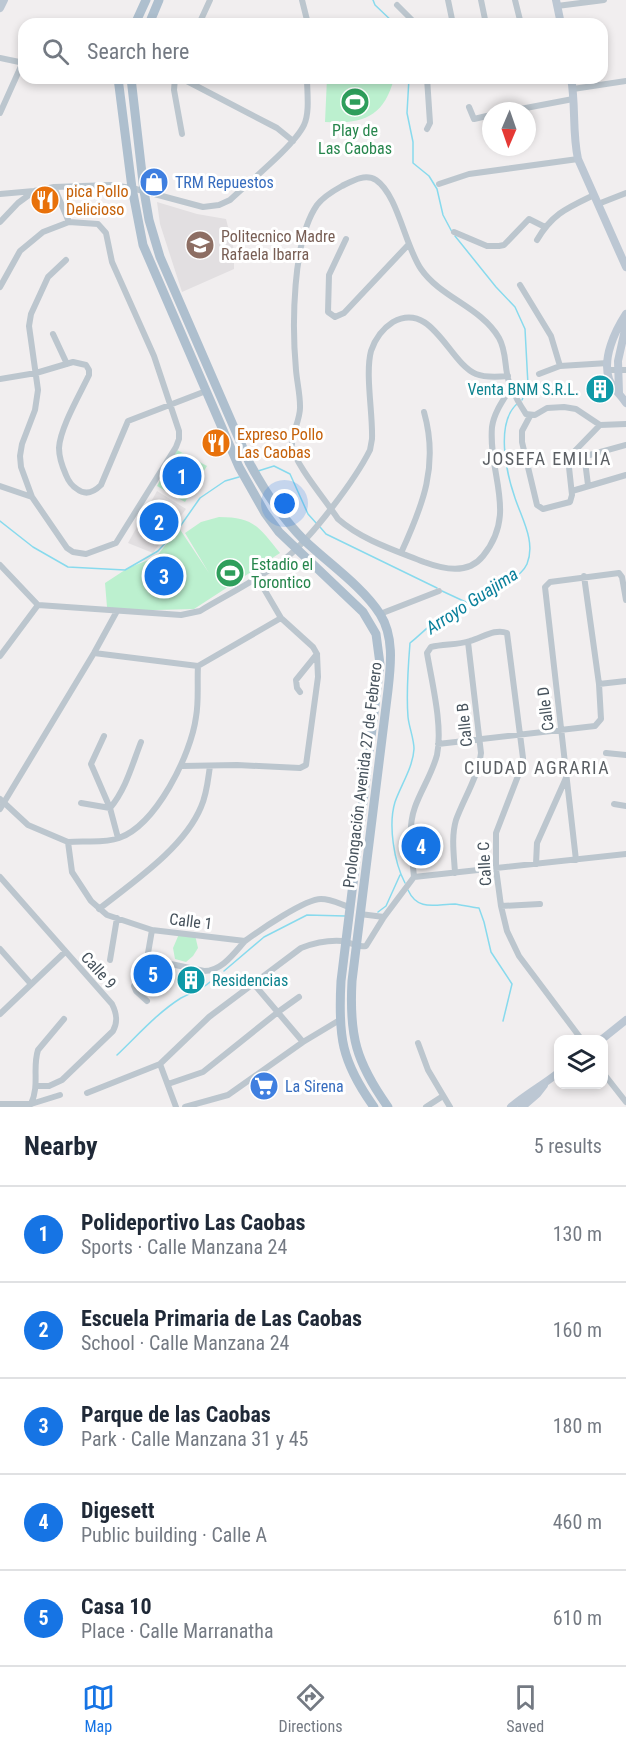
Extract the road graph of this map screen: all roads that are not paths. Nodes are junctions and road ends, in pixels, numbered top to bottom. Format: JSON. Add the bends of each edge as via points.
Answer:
{"nodes":[{"id":1,"x":4,"y":0,"type":"edge"},
{"id":2,"x":146,"y":0,"type":"edge"},
{"id":3,"x":159,"y":0,"type":"edge"},
{"id":4,"x":210,"y":0,"type":"edge"},
{"id":5,"x":302,"y":0,"type":"edge"},
{"id":6,"x":448,"y":0,"type":"edge"},
{"id":7,"x":481,"y":0,"type":"edge"},
{"id":8,"x":515,"y":0,"type":"edge"},
{"id":9,"x":604,"y":0,"type":"edge"},
{"id":10,"x":557,"y":3,"type":"edge"},
{"id":11,"x":397,"y":4,"type":"dead end"},
{"id":12,"x":0,"y":8,"type":"edge"},
{"id":13,"x":138,"y":18,"type":"edge"},
{"id":14,"x":152,"y":18,"type":"edge"},
{"id":15,"x":202,"y":18,"type":"edge"},
{"id":16,"x":306,"y":18,"type":"edge"},
{"id":17,"x":410,"y":18,"type":"edge"},
{"id":18,"x":452,"y":18,"type":"edge"},
{"id":19,"x":485,"y":18,"type":"edge"},
{"id":20,"x":520,"y":18,"type":"edge"},
{"id":21,"x":560,"y":18,"type":"edge"},
{"id":22,"x":0,"y":58,"type":"edge"},
{"id":23,"x":18,"y":63,"type":"edge"},
{"id":24,"x":18,"y":75,"type":"edge"},
{"id":25,"x":626,"y":81,"type":"edge"},
{"id":26,"x":119,"y":84,"type":"edge"},
{"id":27,"x":132,"y":84,"type":"edge"},
{"id":28,"x":174,"y":84,"type":"edge"},
{"id":29,"x":193,"y":84,"type":"edge"},
{"id":30,"x":307,"y":84,"type":"edge"},
{"id":31,"x":427,"y":84,"type":"edge"},
{"id":32,"x":572,"y":84,"type":"edge"},
{"id":33,"x":606,"y":84,"type":"edge"},
{"id":34,"x":608,"y":84,"type":"edge"},
{"id":35,"x":573,"y":89,"type":"junction"},
{"id":36,"x":573,"y":99,"type":"junction"},
{"id":37,"x":469,"y":106,"type":"dead end"},
{"id":38,"x":536,"y":106,"type":"edge"},
{"id":39,"x":0,"y":113,"type":"edge"},
{"id":40,"x":482,"y":117,"type":"edge"},
{"id":41,"x":427,"y":129,"type":"dead end"},
{"id":42,"x":182,"y":134,"type":"dead end"},
{"id":43,"x":292,"y":141,"type":"junction"},
{"id":44,"x":578,"y":159,"type":"junction"},
{"id":45,"x":439,"y":184,"type":"dead end"},
{"id":46,"x":54,"y":186,"type":"junction"},
{"id":47,"x":132,"y":188,"type":"junction"},
{"id":48,"x":34,"y":191,"type":"junction"},
{"id":49,"x":144,"y":191,"type":"junction"},
{"id":50,"x":626,"y":193,"type":"edge"},
{"id":51,"x":0,"y":194,"type":"edge"},
{"id":52,"x":596,"y":199,"type":"junction"},
{"id":53,"x":0,"y":222,"type":"edge"},
{"id":54,"x":69,"y":222,"type":"junction"},
{"id":55,"x":545,"y":227,"type":"junction"},
{"id":56,"x":454,"y":232,"type":"dead end"},
{"id":57,"x":346,"y":238,"type":"dead end"},
{"id":58,"x":537,"y":240,"type":"dead end"},
{"id":59,"x":409,"y":244,"type":"junction"},
{"id":60,"x":66,"y":260,"type":"dead end"},
{"id":61,"x":626,"y":267,"type":"edge"},
{"id":62,"x":520,"y":285,"type":"dead end"},
{"id":63,"x":0,"y":287,"type":"edge"},
{"id":64,"x":626,"y":314,"type":"edge"},
{"id":65,"x":626,"y":325,"type":"edge"},
{"id":66,"x":53,"y":334,"type":"dead end"},
{"id":67,"x":66,"y":364,"type":"junction"},
{"id":68,"x":560,"y":366,"type":"junction"},
{"id":69,"x":608,"y":367,"type":"junction"},
{"id":70,"x":623,"y":369,"type":"edge"},
{"id":71,"x":36,"y":373,"type":"junction"},
{"id":72,"x":539,"y":374,"type":"dead end"},
{"id":73,"x":508,"y":376,"type":"junction"},
{"id":74,"x":0,"y":379,"type":"edge"},
{"id":75,"x":512,"y":386,"type":"junction"},
{"id":76,"x":206,"y":391,"type":"junction"},
{"id":77,"x":620,"y":393,"type":"junction"},
{"id":78,"x":626,"y":403,"type":"edge"},
{"id":79,"x":170,"y":404,"type":"junction"},
{"id":80,"x":424,"y":412,"type":"dead end"},
{"id":81,"x":530,"y":416,"type":"junction"},
{"id":82,"x":600,"y":424,"type":"junction"},
{"id":83,"x":626,"y":424,"type":"edge"},
{"id":84,"x":626,"y":445,"type":"edge"},
{"id":85,"x":626,"y":476,"type":"edge"},
{"id":86,"x":588,"y":485,"type":"junction"},
{"id":87,"x":0,"y":486,"type":"edge"},
{"id":88,"x":572,"y":491,"type":"junction"},
{"id":89,"x":32,"y":497,"type":"junction"},
{"id":90,"x":331,"y":508,"type":"junction"},
{"id":91,"x":308,"y":536,"type":"junction"},
{"id":92,"x":296,"y":549,"type":"junction"},
{"id":93,"x":401,"y":553,"type":"junction"},
{"id":94,"x":0,"y":565,"type":"edge"},
{"id":95,"x":0,"y":576,"type":"edge"},
{"id":96,"x":12,"y":576,"type":"junction"},
{"id":97,"x":584,"y":576,"type":"junction"},
{"id":98,"x":257,"y":577,"type":"junction"},
{"id":99,"x":439,"y":591,"type":"dead end"},
{"id":100,"x":626,"y":600,"type":"edge"},
{"id":101,"x":38,"y":605,"type":"junction"},
{"id":102,"x":117,"y":611,"type":"junction"},
{"id":103,"x":380,"y":614,"type":"junction"},
{"id":104,"x":281,"y":618,"type":"junction"},
{"id":105,"x":468,"y":642,"type":"junction"},
{"id":106,"x":94,"y":653,"type":"junction"},
{"id":107,"x":317,"y":654,"type":"junction"},
{"id":108,"x":0,"y":656,"type":"edge"},
{"id":109,"x":198,"y":666,"type":"junction"},
{"id":110,"x":626,"y":681,"type":"edge"},
{"id":111,"x":599,"y":684,"type":"junction"},
{"id":112,"x":300,"y":692,"type":"dead end"},
{"id":113,"x":561,"y":730,"type":"junction"},
{"id":114,"x":521,"y":735,"type":"junction"},
{"id":115,"x":104,"y":736,"type":"dead end"},
{"id":116,"x":480,"y":738,"type":"junction"},
{"id":117,"x":141,"y":742,"type":"dead end"},
{"id":118,"x":438,"y":744,"type":"junction"},
{"id":119,"x":606,"y":753,"type":"dead end"},
{"id":120,"x":626,"y":755,"type":"edge"},
{"id":121,"x":182,"y":766,"type":"junction"},
{"id":122,"x":210,"y":766,"type":"junction"},
{"id":123,"x":567,"y":777,"type":"junction"},
{"id":124,"x":81,"y":803,"type":"dead end"},
{"id":125,"x":1,"y":804,"type":"edge"},
{"id":126,"x":615,"y":804,"type":"dead end"},
{"id":127,"x":626,"y":806,"type":"edge"},
{"id":128,"x":110,"y":808,"type":"junction"},
{"id":129,"x":118,"y":838,"type":"junction"},
{"id":130,"x":68,"y":842,"type":"junction"},
{"id":131,"x":626,"y":854,"type":"edge"},
{"id":132,"x":576,"y":860,"type":"junction"},
{"id":133,"x":536,"y":864,"type":"junction"},
{"id":134,"x":496,"y":869,"type":"junction"},
{"id":135,"x":455,"y":873,"type":"junction"},
{"id":136,"x":0,"y":877,"type":"edge"},
{"id":137,"x":413,"y":879,"type":"junction"},
{"id":138,"x":540,"y":904,"type":"dead end"},
{"id":139,"x":501,"y":906,"type":"junction"},
{"id":140,"x":349,"y":907,"type":"junction"},
{"id":141,"x":99,"y":909,"type":"junction"},
{"id":142,"x":360,"y":914,"type":"junction"},
{"id":143,"x":384,"y":917,"type":"junction"},
{"id":144,"x":117,"y":918,"type":"junction"},
{"id":145,"x":153,"y":930,"type":"junction"},
{"id":146,"x":245,"y":941,"type":"junction"},
{"id":147,"x":346,"y":942,"type":"junction"},
{"id":148,"x":356,"y":946,"type":"junction"},
{"id":149,"x":0,"y":949,"type":"edge"},
{"id":150,"x":65,"y":952,"type":"junction"},
{"id":151,"x":147,"y":959,"type":"junction"},
{"id":152,"x":110,"y":960,"type":"dead end"},
{"id":153,"x":253,"y":983,"type":"junction"},
{"id":154,"x":31,"y":984,"type":"junction"},
{"id":155,"x":299,"y":997,"type":"dead end"},
{"id":156,"x":147,"y":1001,"type":"dead end"},
{"id":157,"x":278,"y":1012,"type":"junction"},
{"id":158,"x":0,"y":1014,"type":"edge"},
{"id":159,"x":64,"y":1019,"type":"dead end"},
{"id":160,"x":626,"y":1020,"type":"edge"},
{"id":161,"x":339,"y":1021,"type":"junction"},
{"id":162,"x":578,"y":1035,"type":"edge"},
{"id":163,"x":607,"y":1035,"type":"edge"},
{"id":164,"x":303,"y":1041,"type":"junction"},
{"id":165,"x":418,"y":1043,"type":"dead end"},
{"id":166,"x":160,"y":1064,"type":"junction"},
{"id":167,"x":554,"y":1076,"type":"edge"},
{"id":168,"x":608,"y":1079,"type":"edge"},
{"id":169,"x":546,"y":1082,"type":"junction"},
{"id":170,"x":168,"y":1084,"type":"junction"},
{"id":171,"x":37,"y":1086,"type":"junction"},
{"id":172,"x":87,"y":1093,"type":"dead end"},
{"id":173,"x":60,"y":1095,"type":"dead end"},
{"id":174,"x":443,"y":1096,"type":"junction"},
{"id":175,"x":625,"y":1098,"type":"edge"},
{"id":176,"x":0,"y":1104,"type":"edge"},
{"id":177,"x":31,"y":1104,"type":"junction"},
{"id":178,"x":176,"y":1107,"type":"edge"},
{"id":179,"x":185,"y":1107,"type":"edge"},
{"id":180,"x":374,"y":1107,"type":"edge"},
{"id":181,"x":388,"y":1107,"type":"edge"},
{"id":182,"x":426,"y":1107,"type":"edge"},
{"id":183,"x":450,"y":1107,"type":"edge"},
{"id":184,"x":511,"y":1107,"type":"edge"},
{"id":185,"x":522,"y":1107,"type":"edge"}],
"edges":[{"from":1,"to":12,"type":"street"},
{"from":2,"to":13,"type":"main road"},
{"from":3,"to":14,"type":"main road"},
{"from":4,"to":15,"type":"street"},
{"from":5,"to":16,"type":"street"},
{"from":6,"to":18,"type":"street"},
{"from":7,"to":19,"type":"street"},
{"from":8,"to":20,"type":"street"},
{"from":9,"to":10,"type":"street"},
{"from":10,"to":21,"type":"street"},
{"from":11,"to":17,"type":"street"},
{"from":22,"to":23,"type":"street"},
{"from":24,"to":39,"type":"street"},
{"from":25,"to":34,"type":"street"},
{"from":26,"to":47,"type":"main road","name":"Prolongación Avenida 27 de Febrero"},
{"from":27,"to":49,"type":"main road","name":"Prolongación Avenida 27 de Febrero"},
{"from":28,"to":42,"type":"street"},
{"from":29,"to":43,"type":"street","via":[[277,128]]},
{"from":30,"to":43,"type":"street","via":[[304,125]]},
{"from":31,"to":41,"type":"street"},
{"from":32,"to":35,"type":"street"},
{"from":33,"to":35,"type":"street"},
{"from":35,"to":36,"type":"street"},
{"from":36,"to":38,"type":"street"},
{"from":36,"to":44,"type":"street"},
{"from":37,"to":40,"type":"street","via":[[474,119]]},
{"from":43,"to":49,"type":"street","via":[[230,200],[219,205],[204,207]]},
{"from":44,"to":45,"type":"street","via":[[469,174]]},
{"from":44,"to":52,"type":"street"},
{"from":46,"to":47,"type":"street"},
{"from":46,"to":48,"type":"street"},
{"from":46,"to":54,"type":"street"},
{"from":47,"to":49,"type":"street"},
{"from":47,"to":76,"type":"main road","name":"Prolongación Avenida 27 de Febrero","via":[[143,245]]},
{"from":48,"to":51,"type":"street"},
{"from":48,"to":53,"type":"street"},
{"from":49,"to":91,"type":"main road","name":"Prolongación Avenida 27 de Febrero","via":[[160,257],[249,462],[286,521]]},
{"from":50,"to":52,"type":"street"},
{"from":52,"to":55,"type":"street","via":[[566,208]]},
{"from":52,"to":61,"type":"street"},
{"from":54,"to":63,"type":"street","via":[[43,232],[20,251]]},
{"from":54,"to":79,"type":"street","via":[[98,224],[106,233],[112,262],[154,356]]},
{"from":55,"to":56,"type":"street","via":[[529,219],[504,244],[494,247]]},
{"from":55,"to":58,"type":"street"},
{"from":57,"to":59,"type":"street","via":[[329,275],[327,307],[335,317]]},
{"from":59,"to":73,"type":"street","via":[[427,277],[491,327],[503,346]]},
{"from":59,"to":90,"type":"street","via":[[386,190],[369,177],[329,193],[317,205],[305,229],[295,306],[301,409],[291,442],[297,458]]},
{"from":60,"to":71,"type":"street","via":[[48,277],[31,314],[29,326]]},
{"from":62,"to":68,"type":"street","via":[[550,336]]},
{"from":64,"to":69,"type":"street","via":[[616,333]]},
{"from":65,"to":70,"type":"street"},
{"from":66,"to":67,"type":"street"},
{"from":67,"to":71,"type":"street"},
{"from":67,"to":79,"type":"street","via":[[79,362],[89,370],[59,448],[60,463],[77,490],[95,491],[101,485],[128,421]]},
{"from":68,"to":69,"type":"street"},
{"from":68,"to":72,"type":"street"},
{"from":69,"to":70,"type":"street"},
{"from":69,"to":77,"type":"street","via":[[609,380]]},
{"from":70,"to":77,"type":"street"},
{"from":71,"to":74,"type":"street"},
{"from":71,"to":89,"type":"street","via":[[35,410],[21,456]]},
{"from":73,"to":75,"type":"street"},
{"from":73,"to":90,"type":"street","via":[[486,376],[469,370],[423,322],[410,318],[384,327],[370,358],[370,450]]},
{"from":75,"to":81,"type":"street"},
{"from":75,"to":93,"type":"street","via":[[492,425],[501,514],[492,544],[480,560],[453,569],[436,567]]},
{"from":76,"to":79,"type":"street"},
{"from":76,"to":92,"type":"main road","name":"Prolongación Avenida 27 de Febrero","via":[[250,488],[265,513]]},
{"from":77,"to":78,"type":"street"},
{"from":79,"to":89,"type":"street","via":[[179,430],[176,447],[116,543],[86,554],[73,552]]},
{"from":80,"to":93,"type":"street","via":[[430,440],[430,474]]},
{"from":81,"to":82,"type":"street","via":[[547,408],[564,407],[576,409]]},
{"from":81,"to":88,"type":"street","via":[[522,431],[522,442],[537,505],[543,509],[568,503]]},
{"from":82,"to":83,"type":"street"},
{"from":82,"to":88,"type":"street","via":[[568,458]]},
{"from":84,"to":86,"type":"street","via":[[586,456]]},
{"from":85,"to":86,"type":"street"},
{"from":86,"to":88,"type":"street"},
{"from":87,"to":89,"type":"street"},
{"from":90,"to":91,"type":"street"},
{"from":90,"to":93,"type":"street","via":[[346,526]]},
{"from":91,"to":92,"type":"street"},
{"from":91,"to":103,"type":"main road","name":"Prolongación Avenida 27 de Febrero"},
{"from":92,"to":98,"type":"street"},
{"from":92,"to":140,"type":"main road","name":"Prolongación Avenida 27 de Febrero","via":[[363,612],[376,634],[379,649]]},
{"from":94,"to":96,"type":"street"},
{"from":95,"to":96,"type":"street"},
{"from":96,"to":101,"type":"street"},
{"from":97,"to":100,"type":"street","via":[[621,574]]},
{"from":97,"to":111,"type":"street"},
{"from":97,"to":113,"type":"street","name":"Calle D","via":[[550,582],[544,591]]},
{"from":98,"to":102,"type":"street","via":[[191,614]]},
{"from":98,"to":104,"type":"street"},
{"from":99,"to":103,"type":"street"},
{"from":101,"to":102,"type":"street"},
{"from":101,"to":108,"type":"street"},
{"from":102,"to":106,"type":"street"},
{"from":103,"to":142,"type":"main road","name":"Prolongación Avenida 27 de Febrero","via":[[389,638],[391,663]]},
{"from":104,"to":107,"type":"street"},
{"from":104,"to":109,"type":"street"},
{"from":105,"to":114,"type":"street","name":"Calle C","via":[[496,631],[507,633]]},
{"from":105,"to":116,"type":"street","name":"Calle B"},
{"from":105,"to":118,"type":"street","via":[[437,645],[428,653]]},
{"from":106,"to":109,"type":"street"},
{"from":106,"to":125,"type":"street"},
{"from":107,"to":112,"type":"street","via":[[295,682]]},
{"from":107,"to":122,"type":"street","via":[[318,676],[306,765]]},
{"from":109,"to":121,"type":"street","via":[[196,718]]},
{"from":110,"to":111,"type":"street"},
{"from":111,"to":113,"type":"street","via":[[601,719],[594,726]]},
{"from":113,"to":114,"type":"street"},
{"from":113,"to":123,"type":"street","name":"Calle D"},
{"from":114,"to":116,"type":"street"},
{"from":114,"to":134,"type":"street","name":"Calle C","via":[[523,763],[496,833]]},
{"from":115,"to":128,"type":"street","via":[[92,764]]},
{"from":116,"to":118,"type":"street"},
{"from":116,"to":135,"type":"street","name":"Calle B","via":[[480,764],[455,823]]},
{"from":117,"to":128,"type":"street","via":[[124,787]]},
{"from":118,"to":137,"type":"street","via":[[412,816]]},
{"from":119,"to":120,"type":"street"},
{"from":121,"to":122,"type":"street"},
{"from":121,"to":129,"type":"street","via":[[148,818]]},
{"from":122,"to":141,"type":"street","via":[[204,801],[182,837],[134,883]]},
{"from":123,"to":132,"type":"street","name":"Calle D"},
{"from":123,"to":133,"type":"street","via":[[537,843]]},
{"from":124,"to":128,"type":"street"},
{"from":125,"to":130,"type":"street","via":[[37,830]]},
{"from":126,"to":127,"type":"street"},
{"from":128,"to":129,"type":"street"},
{"from":129,"to":130,"type":"street"},
{"from":130,"to":141,"type":"street","name":"Calle 1","via":[[72,872]]},
{"from":131,"to":132,"type":"street"},
{"from":132,"to":133,"type":"street"},
{"from":133,"to":134,"type":"street"},
{"from":134,"to":135,"type":"street"},
{"from":134,"to":139,"type":"street","name":"Calle C"},
{"from":135,"to":137,"type":"street"},
{"from":136,"to":150,"type":"street","name":"Calle 9"},
{"from":137,"to":143,"type":"street"},
{"from":138,"to":139,"type":"street"},
{"from":139,"to":162,"type":"street","name":"Calle C","via":[[519,956]]},
{"from":140,"to":146,"type":"street","via":[[327,899],[313,901]]},
{"from":140,"to":147,"type":"main road","name":"Prolongación Avenida 27 de Febrero"},
{"from":141,"to":144,"type":"street","name":"Calle 1"},
{"from":142,"to":143,"type":"street"},
{"from":142,"to":148,"type":"main road","name":"Prolongación Avenida 27 de Febrero"},
{"from":143,"to":148,"type":"street","via":[[366,946]]},
{"from":144,"to":145,"type":"street","name":"Calle 1"},
{"from":144,"to":152,"type":"street"},
{"from":145,"to":146,"type":"street","name":"Calle 1"},
{"from":145,"to":151,"type":"street"},
{"from":146,"to":151,"type":"street","via":[[211,971]]},
{"from":147,"to":148,"type":"street"},
{"from":147,"to":153,"type":"street","via":[[301,948]]},
{"from":147,"to":161,"type":"main road","name":"Prolongación Avenida 27 de Febrero"},
{"from":148,"to":181,"type":"main road","name":"Prolongación Avenida 27 de Febrero","via":[[350,1009],[356,1050],[370,1082]]},
{"from":149,"to":154,"type":"street"},
{"from":150,"to":154,"type":"street"},
{"from":150,"to":171,"type":"street","name":"Calle 9","via":[[112,1004],[116,1024],[59,1081]]},
{"from":151,"to":156,"type":"street","via":[[134,986]]},
{"from":153,"to":157,"type":"street"},
{"from":153,"to":166,"type":"street","via":[[209,1017]]},
{"from":154,"to":158,"type":"street"},
{"from":155,"to":157,"type":"street"},
{"from":157,"to":164,"type":"street"},
{"from":157,"to":170,"type":"street","via":[[203,1072]]},
{"from":159,"to":171,"type":"street","via":[[38,1050]]},
{"from":160,"to":163,"type":"street"},
{"from":161,"to":164,"type":"street"},
{"from":161,"to":180,"type":"main road","name":"Prolongación Avenida 27 de Febrero","via":[[345,1056]]},
{"from":164,"to":179,"type":"street","via":[[228,1095]]},
{"from":165,"to":174,"type":"street"},
{"from":166,"to":170,"type":"street"},
{"from":166,"to":172,"type":"street"},
{"from":167,"to":169,"type":"street"},
{"from":168,"to":175,"type":"street"},
{"from":169,"to":184,"type":"street"},
{"from":169,"to":185,"type":"street"},
{"from":170,"to":178,"type":"street"},
{"from":171,"to":177,"type":"street"},
{"from":173,"to":177,"type":"street"},
{"from":174,"to":182,"type":"street"},
{"from":174,"to":183,"type":"street"},
{"from":176,"to":177,"type":"street"}]}
